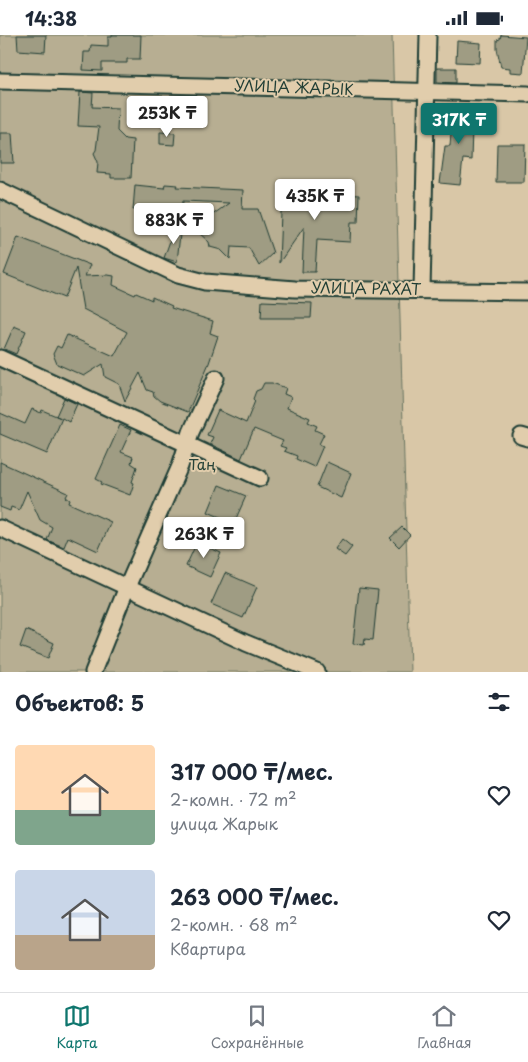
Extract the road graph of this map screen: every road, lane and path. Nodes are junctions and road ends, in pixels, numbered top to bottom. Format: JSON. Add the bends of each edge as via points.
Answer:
{"nodes":[{"id":1,"x":428,"y":35,"type":"edge"},
{"id":2,"x":0,"y":81,"type":"edge"},
{"id":3,"x":425,"y":91,"type":"junction"},
{"id":4,"x":528,"y":94,"type":"edge"},
{"id":5,"x":0,"y":190,"type":"edge"},
{"id":6,"x":422,"y":290,"type":"junction"},
{"id":7,"x":528,"y":292,"type":"edge"},
{"id":8,"x":0,"y":357,"type":"edge"},
{"id":9,"x":216,"y":378,"type":"dead end"},
{"id":10,"x":186,"y":444,"type":"junction"},
{"id":11,"x":260,"y":478,"type":"dead end"},
{"id":12,"x":0,"y":528,"type":"edge"},
{"id":13,"x":127,"y":587,"type":"junction"},
{"id":14,"x":93,"y":672,"type":"edge"},
{"id":15,"x":317,"y":672,"type":"edge"}],
"edges":[{"from":1,"to":3,"type":"street"},
{"from":2,"to":3,"type":"street","name":"УЛИЦА ЖАРЫК"},
{"from":3,"to":4,"type":"street","name":"УЛИЦА ЖАРЫК"},
{"from":3,"to":6,"type":"street"},
{"from":5,"to":6,"type":"street","name":"УЛИЦА РАХАТ","via":[[178,275],[205,282],[295,289]]},
{"from":6,"to":7,"type":"street","name":"УЛИЦА РАХАТ"},
{"from":8,"to":10,"type":"street"},
{"from":9,"to":10,"type":"street"},
{"from":10,"to":11,"type":"street"},
{"from":10,"to":13,"type":"street","via":[[180,466]]},
{"from":12,"to":13,"type":"street"},
{"from":13,"to":14,"type":"street"},
{"from":13,"to":15,"type":"street","via":[[246,643]]}]}
